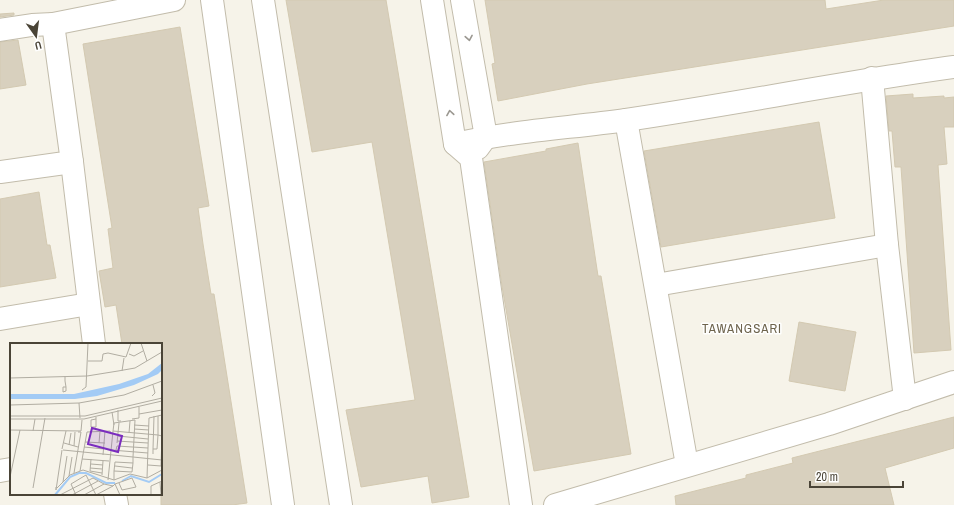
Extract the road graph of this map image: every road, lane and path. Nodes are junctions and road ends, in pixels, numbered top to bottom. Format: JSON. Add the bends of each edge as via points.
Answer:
{"nodes":[{"id":1,"x":174,"y":0,"type":"edge"},
{"id":2,"x":212,"y":0,"type":"edge"},
{"id":3,"x":263,"y":0,"type":"edge"},
{"id":4,"x":432,"y":0,"type":"edge"},
{"id":5,"x":462,"y":0,"type":"edge"},
{"id":6,"x":53,"y":24,"type":"junction"},
{"id":7,"x":0,"y":30,"type":"edge"},
{"id":8,"x":954,"y":67,"type":"edge"},
{"id":9,"x":872,"y":78,"type":"junction"},
{"id":10,"x":626,"y":120,"type":"junction"},
{"id":11,"x":486,"y":137,"type":"junction"},
{"id":12,"x":455,"y":144,"type":"junction"},
{"id":13,"x":471,"y":158,"type":"junction"},
{"id":14,"x":72,"y":162,"type":"junction"},
{"id":15,"x":0,"y":172,"type":"edge"},
{"id":16,"x":887,"y":245,"type":"junction"},
{"id":17,"x":656,"y":285,"type":"junction"},
{"id":18,"x":89,"y":304,"type":"junction"},
{"id":19,"x":0,"y":319,"type":"edge"},
{"id":20,"x":94,"y":343,"type":"edge"},
{"id":21,"x":954,"y":382,"type":"edge"},
{"id":22,"x":905,"y":399,"type":"junction"},
{"id":23,"x":687,"y":465,"type":"junction"},
{"id":24,"x":10,"y":469,"type":"edge"},
{"id":25,"x":0,"y":471,"type":"edge"},
{"id":26,"x":115,"y":495,"type":"edge"},
{"id":27,"x":117,"y":505,"type":"edge"},
{"id":28,"x":282,"y":505,"type":"edge"},
{"id":29,"x":341,"y":505,"type":"edge"},
{"id":30,"x":521,"y":505,"type":"edge"},
{"id":31,"x":555,"y":505,"type":"edge"}],
"edges":[{"from":1,"to":6,"type":"street"},
{"from":2,"to":28,"type":"street"},
{"from":3,"to":29,"type":"street"},
{"from":12,"to":4,"type":"street","one_way":true},
{"from":5,"to":11,"type":"street","one_way":true},
{"from":6,"to":7,"type":"street"},
{"from":6,"to":14,"type":"street"},
{"from":8,"to":9,"type":"street"},
{"from":9,"to":10,"type":"street"},
{"from":9,"to":16,"type":"street"},
{"from":10,"to":11,"type":"street"},
{"from":10,"to":17,"type":"street"},
{"from":11,"to":12,"type":"street"},
{"from":11,"to":13,"type":"street"},
{"from":12,"to":13,"type":"street"},
{"from":13,"to":30,"type":"street"},
{"from":14,"to":15,"type":"street"},
{"from":14,"to":18,"type":"street"},
{"from":16,"to":17,"type":"street"},
{"from":16,"to":22,"type":"street"},
{"from":17,"to":23,"type":"street"},
{"from":18,"to":19,"type":"street"},
{"from":18,"to":20,"type":"street"},
{"from":21,"to":22,"type":"street"},
{"from":22,"to":23,"type":"street"},
{"from":23,"to":31,"type":"street"},
{"from":24,"to":25,"type":"street"},
{"from":26,"to":27,"type":"street"}]}
